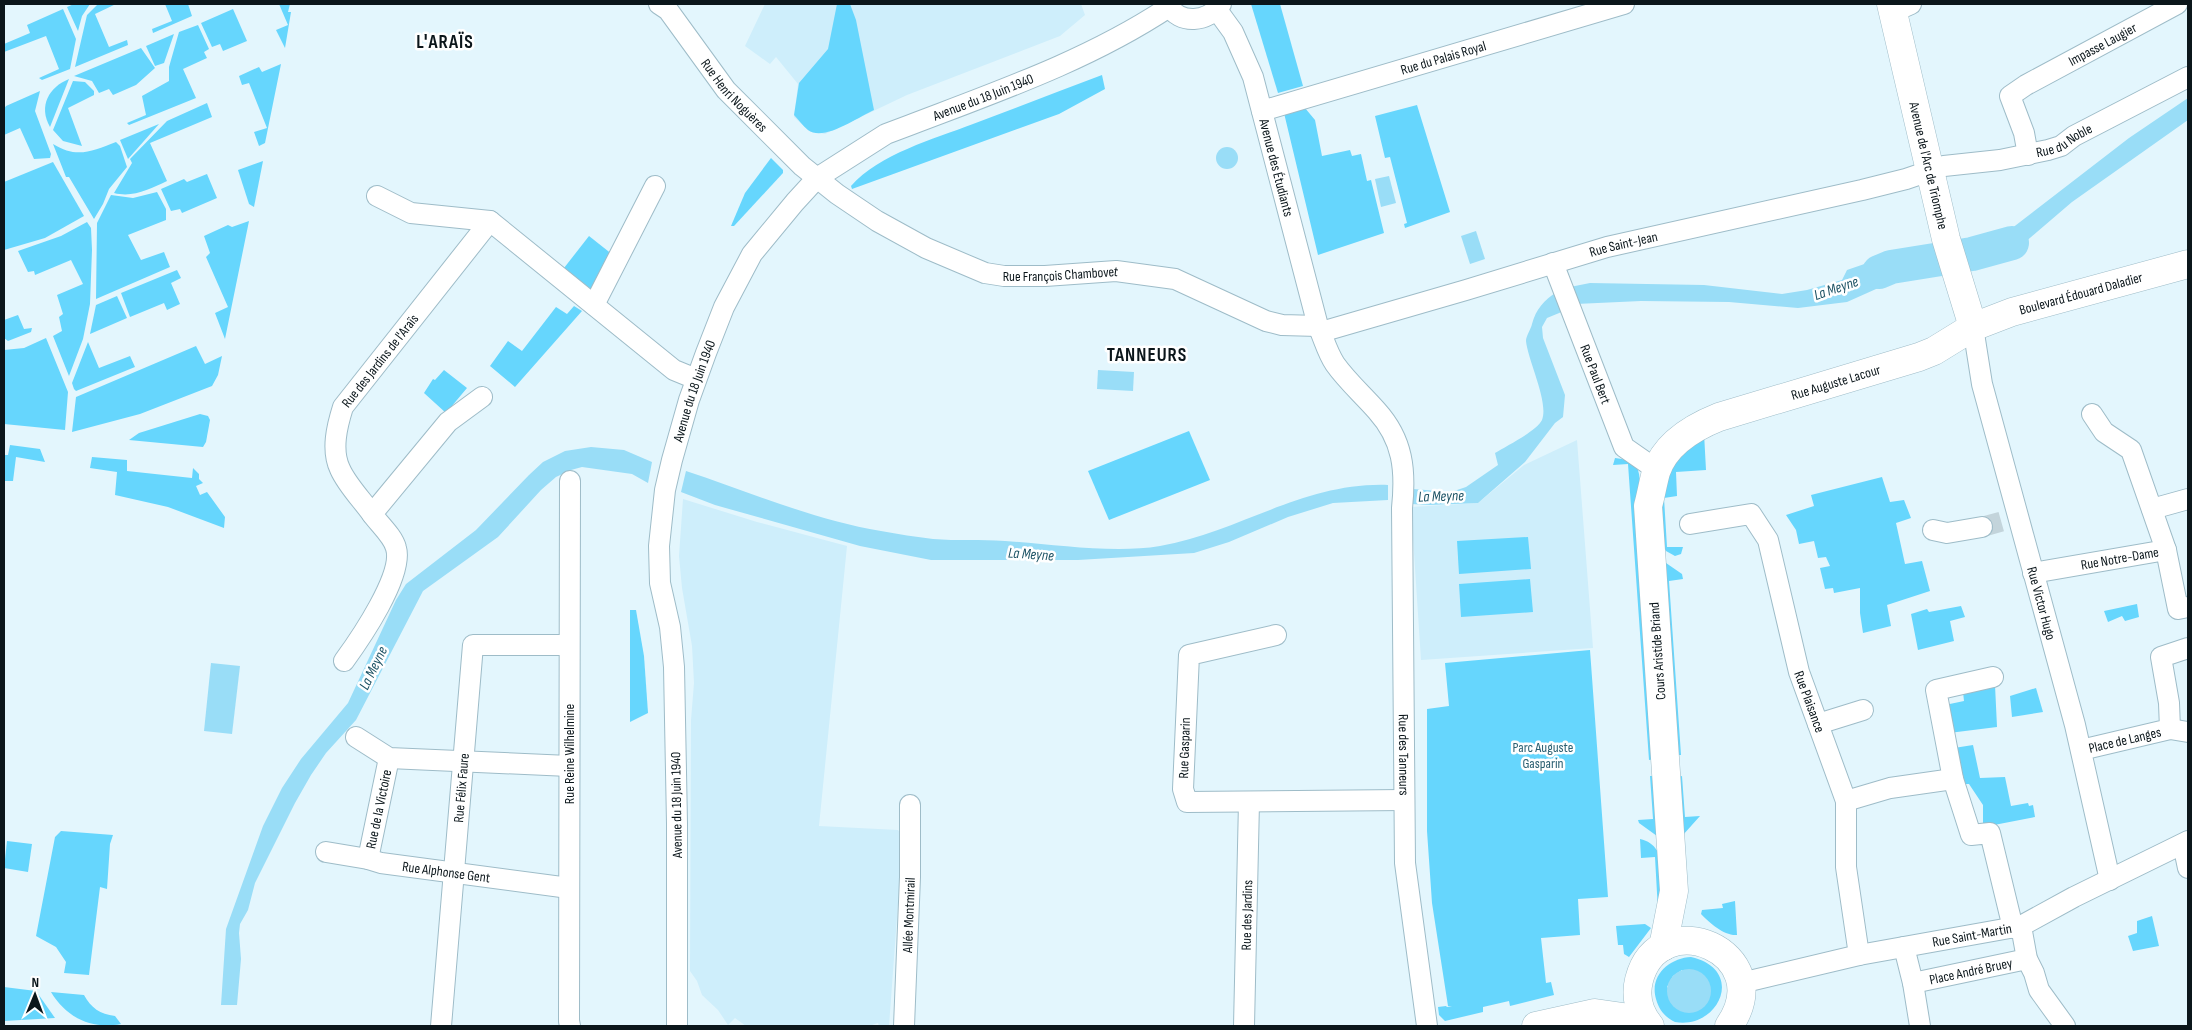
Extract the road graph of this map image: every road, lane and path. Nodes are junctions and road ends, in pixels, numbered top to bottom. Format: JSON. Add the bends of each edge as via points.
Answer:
{"nodes":[{"id":1,"x":659,"y":4,"type":"edge"},
{"id":2,"x":1624,"y":4,"type":"edge"},
{"id":3,"x":2177,"y":4,"type":"edge"},
{"id":4,"x":1168,"y":5,"type":"edge"},
{"id":5,"x":1898,"y":6,"type":"edge"},
{"id":6,"x":1219,"y":7,"type":"edge"},
{"id":7,"x":2188,"y":77,"type":"edge"},
{"id":8,"x":1262,"y":111,"type":"junction"},
{"id":9,"x":2028,"y":155,"type":"junction"},
{"id":10,"x":1929,"y":170,"type":"junction"},
{"id":11,"x":817,"y":178,"type":"junction"},
{"id":12,"x":655,"y":186,"type":"dead end"},
{"id":13,"x":377,"y":196,"type":"dead end"},
{"id":14,"x":490,"y":221,"type":"junction"},
{"id":15,"x":1553,"y":263,"type":"junction"},
{"id":16,"x":2188,"y":264,"type":"edge"},
{"id":17,"x":594,"y":305,"type":"junction"},
{"id":18,"x":1973,"y":327,"type":"junction"},
{"id":19,"x":1320,"y":328,"type":"junction"},
{"id":20,"x":696,"y":379,"type":"junction"},
{"id":21,"x":482,"y":398,"type":"dead end"},
{"id":22,"x":2092,"y":414,"type":"dead end"},
{"id":23,"x":1695,"y":426,"type":"joint"},
{"id":24,"x":1657,"y":470,"type":"junction"},
{"id":25,"x":570,"y":481,"type":"dead end"},
{"id":26,"x":1405,"y":481,"type":"joint"},
{"id":27,"x":2188,"y":499,"type":"edge"},
{"id":28,"x":2152,"y":509,"type":"junction"},
{"id":29,"x":372,"y":514,"type":"junction"},
{"id":30,"x":1690,"y":524,"type":"dead end"},
{"id":31,"x":1982,"y":527,"type":"tunnel mouth"},
{"id":32,"x":1933,"y":530,"type":"dead end"},
{"id":33,"x":2172,"y":559,"type":"junction"},
{"id":34,"x":2033,"y":573,"type":"junction"},
{"id":35,"x":2188,"y":607,"type":"edge"},
{"id":36,"x":1276,"y":635,"type":"dead end"},
{"id":37,"x":569,"y":645,"type":"junction"},
{"id":38,"x":2188,"y":648,"type":"edge"},
{"id":39,"x":344,"y":661,"type":"dead end"},
{"id":40,"x":1993,"y":677,"type":"dead end"},
{"id":41,"x":1863,"y":710,"type":"dead end"},
{"id":42,"x":1818,"y":724,"type":"junction"},
{"id":43,"x":2181,"y":731,"type":"edge"},
{"id":44,"x":356,"y":738,"type":"dead end"},
{"id":45,"x":2081,"y":750,"type":"junction"},
{"id":46,"x":389,"y":758,"type":"junction"},
{"id":47,"x":465,"y":761,"type":"junction"},
{"id":48,"x":569,"y":766,"type":"junction"},
{"id":49,"x":1953,"y":779,"type":"junction"},
{"id":50,"x":1404,"y":800,"type":"junction"},
{"id":51,"x":1846,"y":801,"type":"junction"},
{"id":52,"x":1250,"y":802,"type":"junction"},
{"id":53,"x":910,"y":804,"type":"dead end"},
{"id":54,"x":2186,"y":843,"type":"edge"},
{"id":55,"x":326,"y":852,"type":"dead end"},
{"id":56,"x":368,"y":859,"type":"junction"},
{"id":57,"x":2188,"y":868,"type":"edge"},
{"id":58,"x":454,"y":874,"type":"junction"},
{"id":59,"x":2110,"y":880,"type":"junction"},
{"id":60,"x":569,"y":888,"type":"junction"},
{"id":61,"x":1674,"y":891,"type":"junction"},
{"id":62,"x":2017,"y":927,"type":"junction"},
{"id":63,"x":1698,"y":941,"type":"junction"},
{"id":64,"x":1663,"y":947,"type":"junction"},
{"id":65,"x":1904,"y":947,"type":"junction"},
{"id":66,"x":1859,"y":955,"type":"junction"},
{"id":67,"x":2030,"y":966,"type":"junction"},
{"id":68,"x":1741,"y":983,"type":"junction"},
{"id":69,"x":1637,"y":988,"type":"junction"},
{"id":70,"x":1915,"y":991,"type":"junction"},
{"id":71,"x":1594,"y":1013,"type":"junction"},
{"id":72,"x":1647,"y":1023,"type":"edge"},
{"id":73,"x":1543,"y":1025,"type":"edge"},
{"id":74,"x":441,"y":1026,"type":"edge"},
{"id":75,"x":570,"y":1026,"type":"edge"},
{"id":76,"x":677,"y":1026,"type":"edge"},
{"id":77,"x":904,"y":1026,"type":"edge"},
{"id":78,"x":1244,"y":1026,"type":"edge"},
{"id":79,"x":1427,"y":1026,"type":"edge"},
{"id":80,"x":1729,"y":1026,"type":"edge"},
{"id":81,"x":1920,"y":1026,"type":"edge"},
{"id":82,"x":2065,"y":1026,"type":"edge"}],
"edges":[{"from":1,"to":11,"type":"street","name":"Rue Henri Noguères","via":[[668,10],[726,90]]},
{"from":2,"to":8,"type":"street","name":"Rue du Palais Royal"},
{"from":3,"to":9,"type":"street","name":"Impasse Laugier","via":[[2010,96],[2024,133]]},
{"from":4,"to":6,"type":"street","name":"Avenue des Étudiants","via":[[1175,14],[1192,19],[1210,16]]},
{"from":4,"to":11,"type":"street","name":"Avenue du 18 Juin 1940","via":[[1101,48],[1058,68],[886,134]]},
{"from":5,"to":10,"type":"main road","name":"Avenue de l'Arc de Triomphe"},
{"from":6,"to":8,"type":"street","name":"Avenue des Étudiants","via":[[1253,77]]},
{"from":7,"to":9,"type":"street","name":"Rue du Noble","via":[[2074,136],[2061,146]]},
{"from":8,"to":19,"type":"street","name":"Avenue des Étudiants"},
{"from":9,"to":10,"type":"street","name":"Rue du Noble"},
{"from":10,"to":15,"type":"street","name":"Rue Saint-Jean","via":[[1862,190],[1607,246]]},
{"from":10,"to":18,"type":"main road","name":"Avenue de l'Arc de Triomphe"},
{"from":11,"to":19,"type":"street","name":"Rue François Chambovet","via":[[877,221],[926,248],[985,273],[1022,276],[1138,272],[1175,279],[1266,321]]},
{"from":11,"to":20,"type":"street","name":"Avenue du 18 Juin 1940","via":[[752,254],[724,307]]},
{"from":12,"to":17,"type":"street"},
{"from":13,"to":14,"type":"street","via":[[411,213]]},
{"from":14,"to":17,"type":"street"},
{"from":14,"to":29,"type":"street","name":"Rue des Jardins de l'Araïs","via":[[342,407],[336,428],[340,468]]},
{"from":15,"to":19,"type":"street","name":"Rue Saint-Jean","via":[[1348,325]]},
{"from":15,"to":24,"type":"street","name":"Rue Paul Bert","via":[[1624,447]]},
{"from":16,"to":18,"type":"main road","name":"Boulevard Édouard Daladier","via":[[2012,312]]},
{"from":17,"to":20,"type":"street","via":[[674,370]]},
{"from":18,"to":23,"type":"main road","name":"Rue Auguste Lacour","via":[[1934,351]]},
{"from":18,"to":34,"type":"street","name":"Rue Victor Hugo","via":[[1982,384]]},
{"from":19,"to":26,"type":"street","name":"Avenue des Étudiants","via":[[1327,351],[1336,365],[1388,425],[1402,457]]},
{"from":20,"to":76,"type":"street","name":"Avenue du 18 Juin 1940","via":[[665,490],[658,546],[660,583],[670,627],[674,668]]},
{"from":21,"to":29,"type":"street","via":[[448,422]]},
{"from":22,"to":28,"type":"street","via":[[2104,432],[2131,450]]},
{"from":23,"to":24,"type":"main road","name":"Cours Aristide Briand","via":[[1672,447]]},
{"from":24,"to":61,"type":"main road","name":"Cours Aristide Briand","via":[[1648,506]]},
{"from":25,"to":37,"type":"street","name":"Rue Reine Wilhelmine"},
{"from":26,"to":50,"type":"street","name":"Rue des Tanneurs","via":[[1402,508]]},
{"from":27,"to":28,"type":"street"},
{"from":28,"to":33,"type":"street"},
{"from":29,"to":39,"type":"street","name":"Rue des Jardins de l'Araïs","via":[[396,546],[397,566],[375,615]]},
{"from":30,"to":42,"type":"street","name":"Rue Plaisance","via":[[1751,514],[1768,540],[1798,672]]},
{"from":31,"to":32,"type":"street","via":[[1947,534]]},
{"from":33,"to":34,"type":"street","name":"Rue Notre-Dame"},
{"from":33,"to":35,"type":"street","name":"Rue Notre-Dame","via":[[2178,609]]},
{"from":34,"to":45,"type":"street","name":"Rue Victor Hugo"},
{"from":36,"to":52,"type":"street","name":"Rue Gasparin","via":[[1189,655],[1183,789],[1187,802]]},
{"from":37,"to":47,"type":"street","name":"Rue Félix Faure","via":[[473,645]]},
{"from":37,"to":48,"type":"street","name":"Rue Reine Wilhelmine"},
{"from":38,"to":43,"type":"street","name":"Place de Langes","via":[[2161,657],[2169,703]]},
{"from":40,"to":49,"type":"street","via":[[1936,690]]},
{"from":41,"to":42,"type":"street"},
{"from":42,"to":51,"type":"street","name":"Rue Plaisance"},
{"from":43,"to":45,"type":"street","name":"Place de Langes"},
{"from":44,"to":46,"type":"street","name":"Rue de la Victoire"},
{"from":45,"to":59,"type":"street","name":"Rue Victor Hugo"},
{"from":46,"to":47,"type":"street","name":"Rue de la Victoire"},
{"from":46,"to":56,"type":"street","name":"Rue de la Victoire"},
{"from":47,"to":48,"type":"street","name":"Rue de la Victoire"},
{"from":47,"to":58,"type":"street","name":"Rue Félix Faure"},
{"from":48,"to":60,"type":"street","name":"Rue Reine Wilhelmine"},
{"from":49,"to":51,"type":"street","via":[[1890,788]]},
{"from":49,"to":62,"type":"street","name":"Place André Bruey","via":[[1970,835],[1990,833]]},
{"from":50,"to":52,"type":"street","name":"Rue Gasparin"},
{"from":50,"to":79,"type":"street","name":"Rue des Tanneurs","via":[[1406,873]]},
{"from":51,"to":66,"type":"street","name":"Rue Plaisance","via":[[1846,867]]},
{"from":52,"to":78,"type":"street","name":"Rue des Jardins"},
{"from":53,"to":77,"type":"street","name":"Allée Montmirail"},
{"from":54,"to":57,"type":"street"},
{"from":54,"to":59,"type":"street","name":"Rue Saint-Martin"},
{"from":55,"to":56,"type":"street","name":"Rue Alphonse Gent"},
{"from":56,"to":58,"type":"street","name":"Rue Alphonse Gent"},
{"from":58,"to":60,"type":"street","name":"Rue Alphonse Gent"},
{"from":58,"to":74,"type":"street","name":"Rue Félix Faure"},
{"from":59,"to":62,"type":"street","name":"Rue Saint-Martin"},
{"from":60,"to":75,"type":"street","name":"Rue Reine Wilhelmine"},
{"from":61,"to":63,"type":"main road","name":"Cours Aristide Briand"},
{"from":61,"to":64,"type":"main road","name":"Cours Aristide Briand"},
{"from":62,"to":65,"type":"street","name":"Rue Saint-Martin"},
{"from":62,"to":67,"type":"street","name":"Place André Bruey"},
{"from":63,"to":64,"type":"main road","via":[[1674,942]]},
{"from":63,"to":68,"type":"main road","via":[[1709,944],[1728,957]]},
{"from":64,"to":69,"type":"main road","via":[[1650,957]]},
{"from":65,"to":66,"type":"street","name":"Rue Saint-Martin"},
{"from":65,"to":70,"type":"street","name":"Place André Bruey"},
{"from":66,"to":68,"type":"street","name":"Rue Saint-Martin"},
{"from":67,"to":70,"type":"street","name":"Place André Bruey"},
{"from":67,"to":82,"type":"street","via":[[2039,990]]},
{"from":68,"to":80,"type":"main road","via":[[1740,1004]]},
{"from":69,"to":71,"type":"main road"},
{"from":69,"to":72,"type":"main road","via":[[1638,1004]]},
{"from":70,"to":81,"type":"street"},
{"from":71,"to":72,"type":"main road"},
{"from":71,"to":73,"type":"main road"}]}
